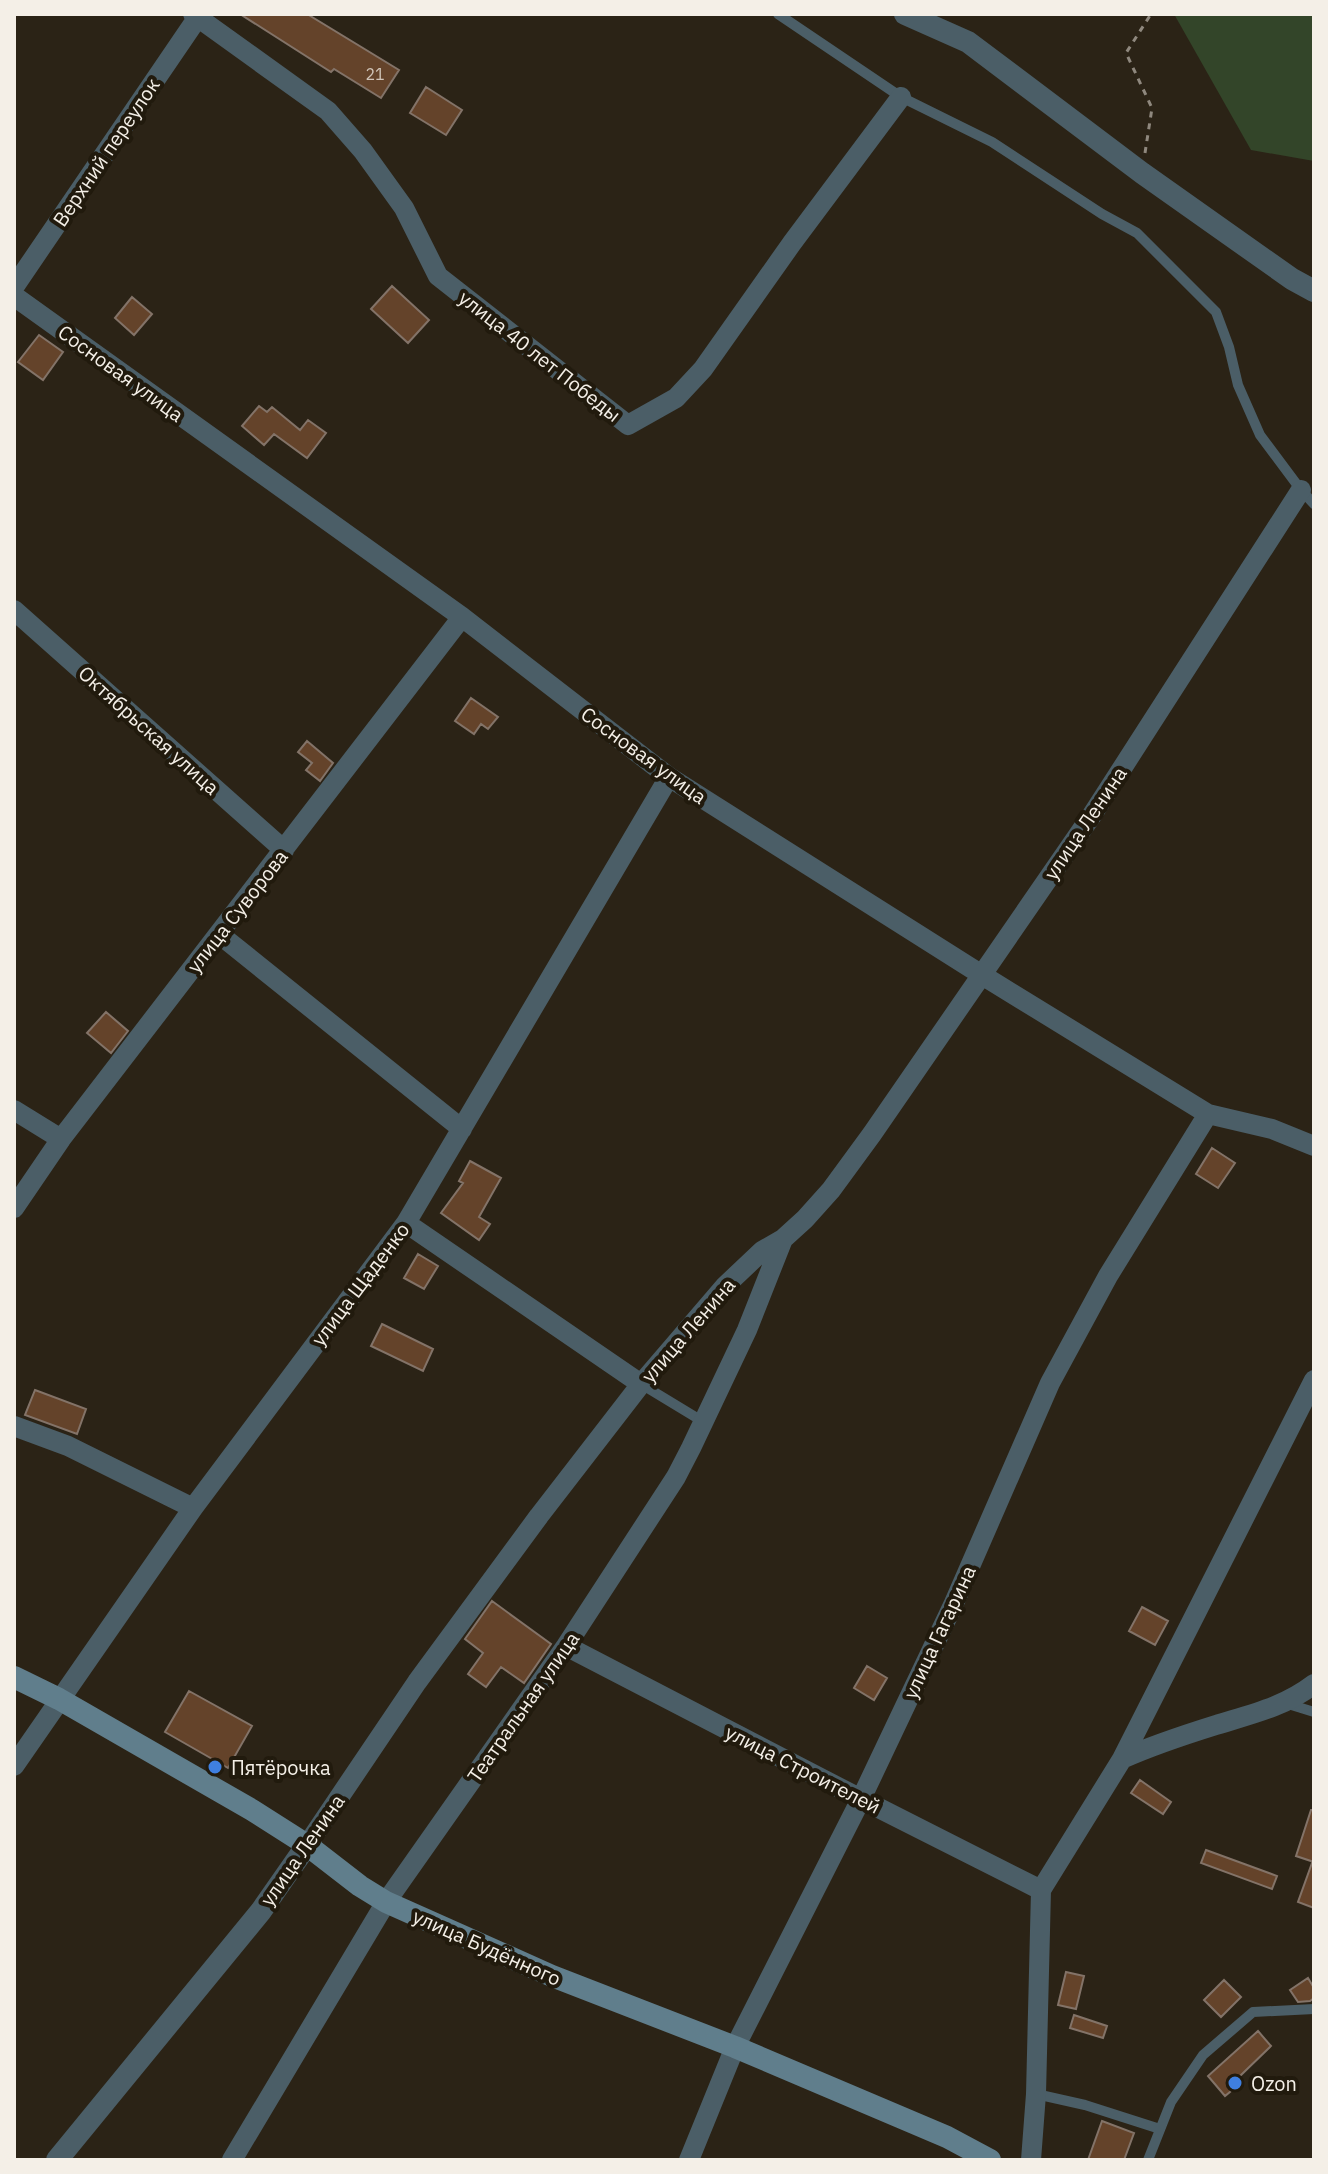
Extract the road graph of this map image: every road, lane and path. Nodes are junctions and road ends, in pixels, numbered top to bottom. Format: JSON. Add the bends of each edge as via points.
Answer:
{"nodes":[{"id":1,"x":778,"y":14,"type":"edge"},
{"id":2,"x":905,"y":14,"type":"edge"},
{"id":3,"x":1151,"y":14,"type":"edge"},
{"id":4,"x":195,"y":15,"type":"edge"},
{"id":5,"x":901,"y":97,"type":"junction"},
{"id":6,"x":1142,"y":173,"type":"junction"},
{"id":7,"x":14,"y":287,"type":"edge"},
{"id":8,"x":1314,"y":291,"type":"edge"},
{"id":9,"x":14,"y":296,"type":"edge"},
{"id":10,"x":1307,"y":497,"type":"edge"},
{"id":11,"x":14,"y":610,"type":"edge"},
{"id":12,"x":462,"y":617,"type":"junction"},
{"id":13,"x":669,"y":777,"type":"junction"},
{"id":14,"x":284,"y":850,"type":"junction"},
{"id":15,"x":219,"y":934,"type":"junction"},
{"id":16,"x":982,"y":975,"type":"junction"},
{"id":17,"x":14,"y":1110,"type":"edge"},
{"id":18,"x":1208,"y":1114,"type":"junction"},
{"id":19,"x":462,"y":1129,"type":"junction"},
{"id":20,"x":61,"y":1139,"type":"junction"},
{"id":21,"x":1314,"y":1146,"type":"edge"},
{"id":22,"x":14,"y":1208,"type":"edge"},
{"id":23,"x":406,"y":1223,"type":"junction"},
{"id":24,"x":783,"y":1239,"type":"junction"},
{"id":25,"x":1314,"y":1380,"type":"edge"},
{"id":26,"x":641,"y":1384,"type":"junction"},
{"id":27,"x":702,"y":1421,"type":"junction"},
{"id":28,"x":14,"y":1426,"type":"edge"},
{"id":29,"x":193,"y":1508,"type":"junction"},
{"id":30,"x":566,"y":1646,"type":"junction"},
{"id":31,"x":14,"y":1677,"type":"edge"},
{"id":32,"x":1314,"y":1684,"type":"edge"},
{"id":33,"x":59,"y":1699,"type":"junction"},
{"id":34,"x":1285,"y":1702,"type":"junction"},
{"id":35,"x":1314,"y":1712,"type":"edge"},
{"id":36,"x":1122,"y":1759,"type":"junction"},
{"id":37,"x":14,"y":1766,"type":"edge"},
{"id":38,"x":861,"y":1799,"type":"junction"},
{"id":39,"x":307,"y":1845,"type":"junction"},
{"id":40,"x":1041,"y":1890,"type":"junction"},
{"id":41,"x":386,"y":1902,"type":"junction"},
{"id":42,"x":1314,"y":2009,"type":"edge"},
{"id":43,"x":735,"y":2047,"type":"junction"},
{"id":44,"x":1036,"y":2094,"type":"junction"},
{"id":45,"x":1160,"y":2129,"type":"junction"},
{"id":46,"x":57,"y":2160,"type":"edge"},
{"id":47,"x":232,"y":2160,"type":"edge"},
{"id":48,"x":689,"y":2160,"type":"edge"},
{"id":49,"x":990,"y":2160,"type":"edge"},
{"id":50,"x":1031,"y":2160,"type":"edge"},
{"id":51,"x":1148,"y":2160,"type":"edge"}],
"edges":[{"from":1,"to":5,"type":"lane"},
{"from":2,"to":6,"type":"street","via":[[968,42]]},
{"from":3,"to":6,"type":"path","via":[[1126,53],[1152,108]]},
{"from":4,"to":5,"type":"street","name":"улица 40 лет Победы","via":[[328,111],[404,208],[438,276],[628,425],[676,398],[703,369]]},
{"from":4,"to":7,"type":"street","name":"Верхний переулок"},
{"from":5,"to":10,"type":"lane","via":[[992,142],[1137,233],[1216,312],[1260,435]]},
{"from":6,"to":8,"type":"street"},
{"from":9,"to":12,"type":"street","name":"Сосновая улица"},
{"from":10,"to":16,"type":"street","name":"улица Ленина"},
{"from":11,"to":14,"type":"street","name":"Октябрьская улица"},
{"from":12,"to":13,"type":"street","name":"Сосновая улица"},
{"from":12,"to":14,"type":"street","name":"улица Суворова"},
{"from":13,"to":16,"type":"street","name":"Сосновая улица"},
{"from":13,"to":19,"type":"street","name":"улица Щаденко"},
{"from":14,"to":15,"type":"street","name":"улица Суворова"},
{"from":15,"to":19,"type":"street"},
{"from":15,"to":20,"type":"street","name":"улица Суворова"},
{"from":16,"to":18,"type":"street","name":"Сосновая улица"},
{"from":16,"to":24,"type":"street","name":"улица Ленина","via":[[831,1190]]},
{"from":17,"to":20,"type":"street"},
{"from":18,"to":21,"type":"street","name":"Сосновая улица","via":[[1272,1129]]},
{"from":18,"to":38,"type":"street","name":"улица Гагарина","via":[[1108,1276],[1050,1383]]},
{"from":19,"to":23,"type":"street","name":"улица Щаденко"},
{"from":20,"to":22,"type":"street","name":"улица Суворова"},
{"from":23,"to":26,"type":"street"},
{"from":23,"to":29,"type":"street","name":"улица Щаденко"},
{"from":24,"to":26,"type":"street","name":"улица Ленина","via":[[725,1286]]},
{"from":24,"to":27,"type":"street","name":"Театральная улица","via":[[747,1330]]},
{"from":25,"to":36,"type":"street"},
{"from":26,"to":27,"type":"lane"},
{"from":26,"to":39,"type":"street","name":"улица Ленина","via":[[417,1682]]},
{"from":27,"to":30,"type":"street","name":"Театральная улица","via":[[676,1477]]},
{"from":28,"to":29,"type":"street","via":[[68,1446]]},
{"from":29,"to":33,"type":"street","name":"улица Щаденко"},
{"from":30,"to":38,"type":"street","name":"улица Строителей"},
{"from":30,"to":41,"type":"street","name":"Театральная улица"},
{"from":31,"to":33,"type":"main road","name":"улица Будённого"},
{"from":32,"to":34,"type":"street"},
{"from":33,"to":37,"type":"street","name":"улица Щаденко"},
{"from":33,"to":39,"type":"main road","name":"улица Будённого"},
{"from":34,"to":35,"type":"lane"},
{"from":34,"to":36,"type":"street"},
{"from":36,"to":40,"type":"street"},
{"from":38,"to":40,"type":"street","name":"улица Строителей"},
{"from":38,"to":43,"type":"street","name":"улица Гагарина"},
{"from":39,"to":41,"type":"main road","name":"улица Будённого"},
{"from":39,"to":46,"type":"street","name":"улица Ленина","via":[[261,1911]]},
{"from":40,"to":44,"type":"street"},
{"from":41,"to":43,"type":"main road","name":"улица Будённого","via":[[552,1976]]},
{"from":41,"to":47,"type":"street","name":"Театральная улица"},
{"from":42,"to":45,"type":"lane","via":[[1253,2012],[1203,2055],[1171,2102]]},
{"from":43,"to":48,"type":"street","name":"улица Гагарина"},
{"from":43,"to":49,"type":"main road","name":"улица Будённого"},
{"from":44,"to":45,"type":"lane"},
{"from":44,"to":50,"type":"street"},
{"from":45,"to":51,"type":"lane"}]}
